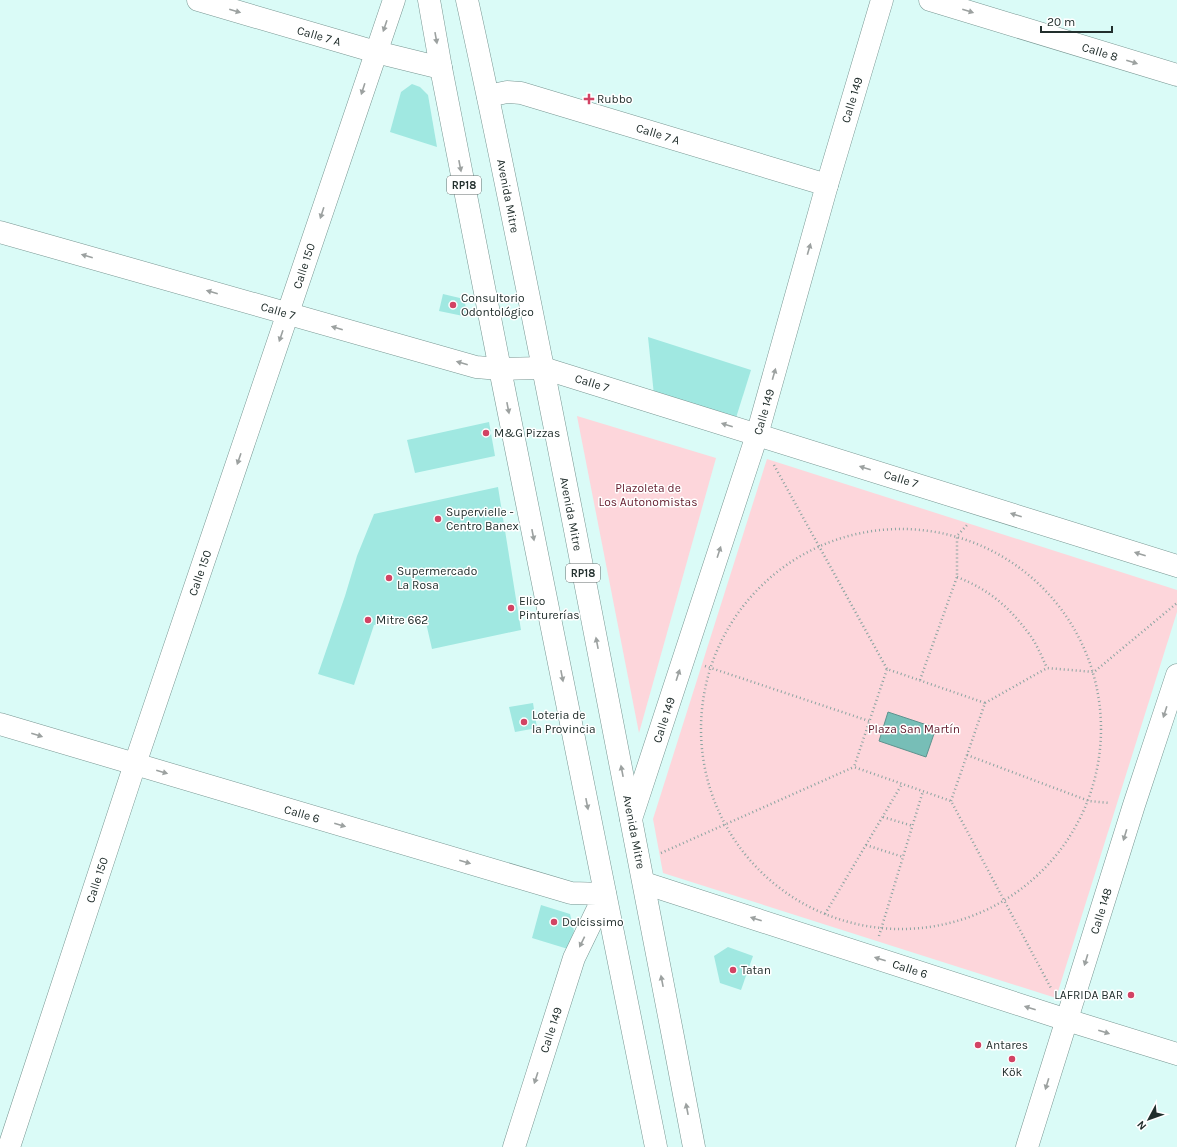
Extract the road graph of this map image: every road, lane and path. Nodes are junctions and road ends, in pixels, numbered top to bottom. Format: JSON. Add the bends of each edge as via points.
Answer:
{"nodes":[{"id":1,"x":198,"y":0,"type":"edge"},
{"id":2,"x":394,"y":0,"type":"edge"},
{"id":3,"x":429,"y":0,"type":"edge"},
{"id":4,"x":467,"y":0,"type":"edge"},
{"id":5,"x":882,"y":0,"type":"edge"},
{"id":6,"x":930,"y":0,"type":"edge"},
{"id":7,"x":376,"y":52,"type":"junction"},
{"id":8,"x":441,"y":68,"type":"junction"},
{"id":9,"x":1177,"y":75,"type":"edge"},
{"id":10,"x":488,"y":96,"type":"junction"},
{"id":11,"x":826,"y":185,"type":"junction"},
{"id":12,"x":0,"y":232,"type":"edge"},
{"id":13,"x":288,"y":314,"type":"junction"},
{"id":14,"x":543,"y":368,"type":"junction"},
{"id":15,"x":500,"y":369,"type":"junction"},
{"id":16,"x":757,"y":435,"type":"junction"},
{"id":17,"x":983,"y":504,"type":"junction"},
{"id":18,"x":957,"y":536,"type":"junction"},
{"id":19,"x":819,"y":545,"type":"junction"},
{"id":20,"x":1177,"y":566,"type":"edge"},
{"id":21,"x":957,"y":577,"type":"junction"},
{"id":22,"x":1177,"y":603,"type":"edge"},
{"id":23,"x":684,"y":659,"type":"junction"},
{"id":24,"x":712,"y":668,"type":"junction"},
{"id":25,"x":1047,"y":668,"type":"junction"},
{"id":26,"x":887,"y":669,"type":"junction"},
{"id":27,"x":1094,"y":672,"type":"junction"},
{"id":28,"x":1177,"y":675,"type":"edge"},
{"id":29,"x":920,"y":680,"type":"junction"},
{"id":30,"x":984,"y":703,"type":"junction"},
{"id":31,"x":869,"y":721,"type":"junction"},
{"id":32,"x":0,"y":724,"type":"edge"},
{"id":33,"x":967,"y":755,"type":"junction"},
{"id":34,"x":135,"y":764,"type":"junction"},
{"id":35,"x":854,"y":767,"type":"junction"},
{"id":36,"x":902,"y":784,"type":"junction"},
{"id":37,"x":923,"y":791,"type":"junction"},
{"id":38,"x":951,"y":801,"type":"junction"},
{"id":39,"x":1089,"y":801,"type":"junction"},
{"id":40,"x":1134,"y":806,"type":"junction"},
{"id":41,"x":883,"y":817,"type":"junction"},
{"id":42,"x":631,"y":819,"type":"junction"},
{"id":43,"x":725,"y":824,"type":"junction"},
{"id":44,"x":913,"y":826,"type":"junction"},
{"id":45,"x":866,"y":845,"type":"junction"},
{"id":46,"x":903,"y":857,"type":"junction"},
{"id":47,"x":640,"y":862,"type":"junction"},
{"id":48,"x":644,"y":883,"type":"junction"},
{"id":49,"x":605,"y":894,"type":"junction"},
{"id":50,"x":1005,"y":901,"type":"junction"},
{"id":51,"x":825,"y":915,"type":"junction"},
{"id":52,"x":882,"y":929,"type":"junction"},
{"id":53,"x":812,"y":937,"type":"junction"},
{"id":54,"x":872,"y":957,"type":"junction"},
{"id":55,"x":1067,"y":1020,"type":"junction"},
{"id":56,"x":1177,"y":1054,"type":"edge"},
{"id":57,"x":9,"y":1147,"type":"edge"},
{"id":58,"x":514,"y":1147,"type":"edge"},
{"id":59,"x":656,"y":1147,"type":"edge"},
{"id":60,"x":694,"y":1147,"type":"edge"},
{"id":61,"x":1028,"y":1147,"type":"edge"}],
"edges":[{"from":1,"to":7,"type":"street","name":"Calle 7 A","one_way":true},
{"from":2,"to":7,"type":"street","name":"Calle 150","one_way":true},
{"from":3,"to":8,"type":"street","number":"RP18","one_way":true},
{"from":4,"to":10,"type":"street","name":"Avenida Mitre","number":"RP18"},
{"from":5,"to":11,"type":"street","name":"Calle 149"},
{"from":6,"to":9,"type":"street","name":"Calle 8","one_way":true},
{"from":7,"to":8,"type":"street","name":"Calle 7 A"},
{"from":7,"to":13,"type":"street","name":"Calle 150","one_way":true},
{"from":8,"to":15,"type":"street","number":"RP18","one_way":true},
{"from":10,"to":11,"type":"street","name":"Calle 7 A","via":[[507,92],[521,93]]},
{"from":10,"to":14,"type":"street","name":"Avenida Mitre","number":"RP18"},
{"from":16,"to":11,"type":"street","name":"Calle 149","one_way":true},
{"from":13,"to":12,"type":"street","name":"Calle 7","one_way":true},
{"from":15,"to":13,"type":"street","name":"Calle 7","one_way":true,"via":[[476,367]]},
{"from":13,"to":34,"type":"street","name":"Calle 150","one_way":true},
{"from":14,"to":15,"type":"street","name":"Calle 7"},
{"from":16,"to":14,"type":"street","name":"Calle 7","one_way":true},
{"from":42,"to":14,"type":"street","name":"Avenida Mitre","number":"RP18","one_way":true},
{"from":15,"to":49,"type":"street","number":"RP18","one_way":true},
{"from":17,"to":16,"type":"street","name":"Calle 7","one_way":true},
{"from":16,"to":19,"type":"path"},
{"from":23,"to":16,"type":"street","name":"Calle 149","one_way":true},
{"from":17,"to":18,"type":"path"},
{"from":20,"to":17,"type":"street","name":"Calle 7","one_way":true},
{"from":18,"to":19,"type":"path","via":[[911,528],[864,531]]},
{"from":18,"to":21,"type":"path"},
{"from":18,"to":27,"type":"path","via":[[1003,556],[1043,586],[1073,626]]},
{"from":19,"to":24,"type":"path","via":[[778,570],[744,604],[719,645]]},
{"from":19,"to":26,"type":"path"},
{"from":21,"to":25,"type":"path","via":[[975,584],[1004,604],[1031,636]]},
{"from":21,"to":29,"type":"path"},
{"from":22,"to":27,"type":"path"},
{"from":23,"to":24,"type":"path"},
{"from":42,"to":23,"type":"street","name":"Calle 149","one_way":true},
{"from":24,"to":31,"type":"path"},
{"from":24,"to":43,"type":"path","via":[[704,691],[701,736],[708,782]]},
{"from":25,"to":27,"type":"path"},
{"from":25,"to":30,"type":"path"},
{"from":26,"to":29,"type":"path"},
{"from":26,"to":31,"type":"path"},
{"from":27,"to":39,"type":"path","via":[[1102,722],[1100,758]]},
{"from":28,"to":40,"type":"street","name":"Calle 148","one_way":true},
{"from":29,"to":30,"type":"path"},
{"from":30,"to":33,"type":"path"},
{"from":31,"to":35,"type":"path"},
{"from":32,"to":34,"type":"street","name":"Calle 6","one_way":true},
{"from":33,"to":38,"type":"path"},
{"from":33,"to":39,"type":"path"},
{"from":34,"to":49,"type":"street","name":"Calle 6","one_way":true,"via":[[570,893]]},
{"from":34,"to":57,"type":"street","name":"Calle 150"},
{"from":35,"to":36,"type":"path"},
{"from":35,"to":43,"type":"path"},
{"from":36,"to":37,"type":"path"},
{"from":36,"to":41,"type":"path"},
{"from":37,"to":38,"type":"path"},
{"from":37,"to":44,"type":"path"},
{"from":38,"to":50,"type":"path"},
{"from":39,"to":40,"type":"path"},
{"from":39,"to":50,"type":"path","via":[[1069,840],[1041,874]]},
{"from":40,"to":55,"type":"street","name":"Calle 148","one_way":true},
{"from":41,"to":44,"type":"path"},
{"from":41,"to":45,"type":"path"},
{"from":42,"to":47,"type":"street","name":"Avenida Mitre","number":"RP18"},
{"from":43,"to":47,"type":"path"},
{"from":43,"to":51,"type":"path","via":[[751,862],[785,892]]},
{"from":44,"to":46,"type":"path"},
{"from":45,"to":46,"type":"path"},
{"from":45,"to":51,"type":"path"},
{"from":46,"to":52,"type":"path"},
{"from":47,"to":48,"type":"street","name":"Avenida Mitre","number":"RP18"},
{"from":53,"to":48,"type":"street","name":"Calle 6","one_way":true},
{"from":60,"to":48,"type":"street","name":"Avenida Mitre","number":"RP18","one_way":true},
{"from":49,"to":58,"type":"street","name":"Calle 149","one_way":true,"via":[[574,958]]},
{"from":49,"to":59,"type":"street","number":"RP18"},
{"from":50,"to":52,"type":"path","via":[[976,916],[946,925],[914,930]]},
{"from":50,"to":55,"type":"path"},
{"from":51,"to":52,"type":"path","via":[[853,924]]},
{"from":51,"to":53,"type":"path"},
{"from":52,"to":54,"type":"path"},
{"from":53,"to":54,"type":"street","name":"Calle 6"},
{"from":55,"to":54,"type":"street","name":"Calle 6","one_way":true},
{"from":55,"to":56,"type":"street","name":"Calle 6","one_way":true},
{"from":55,"to":61,"type":"street","name":"Calle 148","one_way":true}]}
